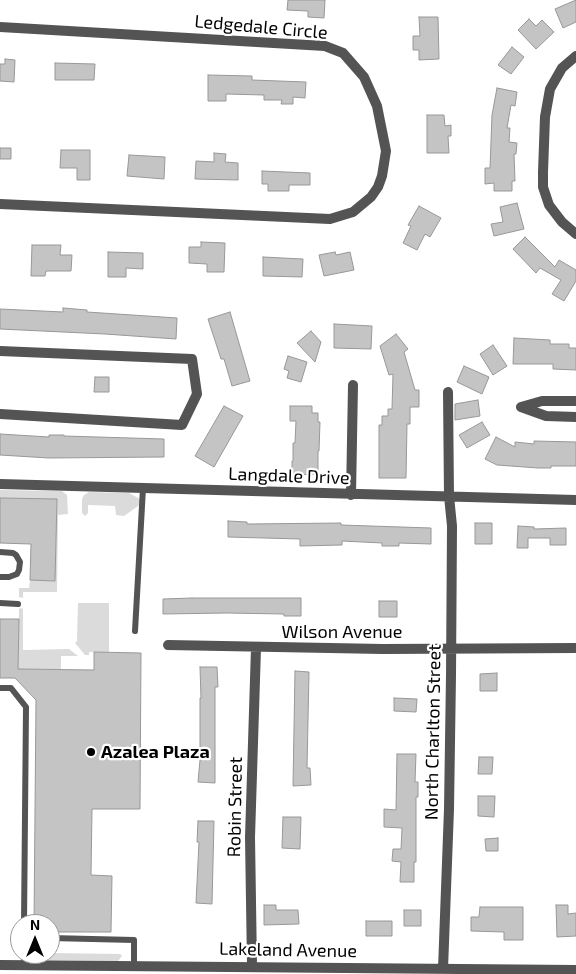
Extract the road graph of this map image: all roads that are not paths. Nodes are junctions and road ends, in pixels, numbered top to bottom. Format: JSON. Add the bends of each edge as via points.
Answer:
{"nodes":[{"id":1,"x":0,"y":27,"type":"edge"},
{"id":2,"x":576,"y":56,"type":"edge"},
{"id":3,"x":0,"y":204,"type":"edge"},
{"id":4,"x":576,"y":234,"type":"edge"},
{"id":5,"x":0,"y":351,"type":"edge"},
{"id":6,"x":353,"y":385,"type":"dead end"},
{"id":7,"x":448,"y":392,"type":"dead end"},
{"id":8,"x":576,"y":402,"type":"edge"},
{"id":9,"x":0,"y":414,"type":"edge"},
{"id":10,"x":576,"y":417,"type":"edge"},
{"id":11,"x":0,"y":484,"type":"edge"},
{"id":12,"x":144,"y":488,"type":"junction"},
{"id":13,"x":351,"y":495,"type":"junction"},
{"id":14,"x":449,"y":496,"type":"junction"},
{"id":15,"x":576,"y":500,"type":"edge"},
{"id":16,"x":0,"y":552,"type":"edge"},
{"id":17,"x":0,"y":577,"type":"edge"},
{"id":18,"x":0,"y":603,"type":"edge"},
{"id":19,"x":18,"y":604,"type":"dead end"},
{"id":20,"x":135,"y":631,"type":"dead end"},
{"id":21,"x":168,"y":645,"type":"dead end"},
{"id":22,"x":256,"y":648,"type":"junction"},
{"id":23,"x":576,"y":648,"type":"edge"},
{"id":24,"x":451,"y":649,"type":"junction"},
{"id":25,"x":0,"y":688,"type":"edge"},
{"id":26,"x":24,"y":914,"type":"edge"},
{"id":27,"x":60,"y":938,"type":"edge"},
{"id":28,"x":0,"y":965,"type":"edge"},
{"id":29,"x":252,"y":966,"type":"junction"},
{"id":30,"x":21,"y":968,"type":"edge"},
{"id":31,"x":443,"y":968,"type":"junction"},
{"id":32,"x":134,"y":970,"type":"edge"},
{"id":33,"x":576,"y":970,"type":"edge"},
{"id":34,"x":477,"y":971,"type":"edge"}],
"edges":[{"from":1,"to":3,"type":"street","name":"Ledgedale Circle","via":[[325,46],[343,53],[364,77],[377,106],[386,151],[382,176],[371,197],[353,212],[330,219]]},
{"from":2,"to":4,"type":"street","via":[[562,68],[550,90],[545,117],[543,172],[543,187],[549,205]]},
{"from":5,"to":9,"type":"street","via":[[192,360],[197,394],[182,425]]},
{"from":6,"to":13,"type":"street"},
{"from":7,"to":14,"type":"street","name":"North Charlton Street"},
{"from":8,"to":10,"type":"street","via":[[542,401],[520,407],[546,416]]},
{"from":11,"to":12,"type":"street","name":"Langdale Drive"},
{"from":12,"to":13,"type":"street","name":"Langdale Drive"},
{"from":12,"to":20,"type":"lane"},
{"from":13,"to":14,"type":"street","name":"Langdale Drive"},
{"from":14,"to":15,"type":"street","name":"Langdale Drive"},
{"from":14,"to":24,"type":"street","name":"North Charlton Street","via":[[452,526]]},
{"from":16,"to":17,"type":"lane","via":[[13,553],[20,562],[17,574]]},
{"from":18,"to":19,"type":"lane"},
{"from":21,"to":22,"type":"street","name":"Wilson Avenue"},
{"from":22,"to":24,"type":"street","name":"Wilson Avenue"},
{"from":22,"to":29,"type":"street","name":"Robin Street","via":[[250,837]]},
{"from":23,"to":24,"type":"street","name":"Wilson Avenue"},
{"from":24,"to":31,"type":"street","name":"North Charlton Street"},
{"from":25,"to":26,"type":"lane","via":[[11,688],[26,707]]},
{"from":27,"to":32,"type":"lane","via":[[134,940]]},
{"from":28,"to":30,"type":"street","name":"Lakeland Avenue"},
{"from":29,"to":31,"type":"street","name":"Lakeland Avenue"},
{"from":29,"to":32,"type":"street","name":"Lakeland Avenue"},
{"from":30,"to":32,"type":"street","name":"Lakeland Avenue"},
{"from":31,"to":34,"type":"street","name":"Lakeland Avenue"},
{"from":33,"to":34,"type":"street","name":"Lakeland Avenue"}]}
